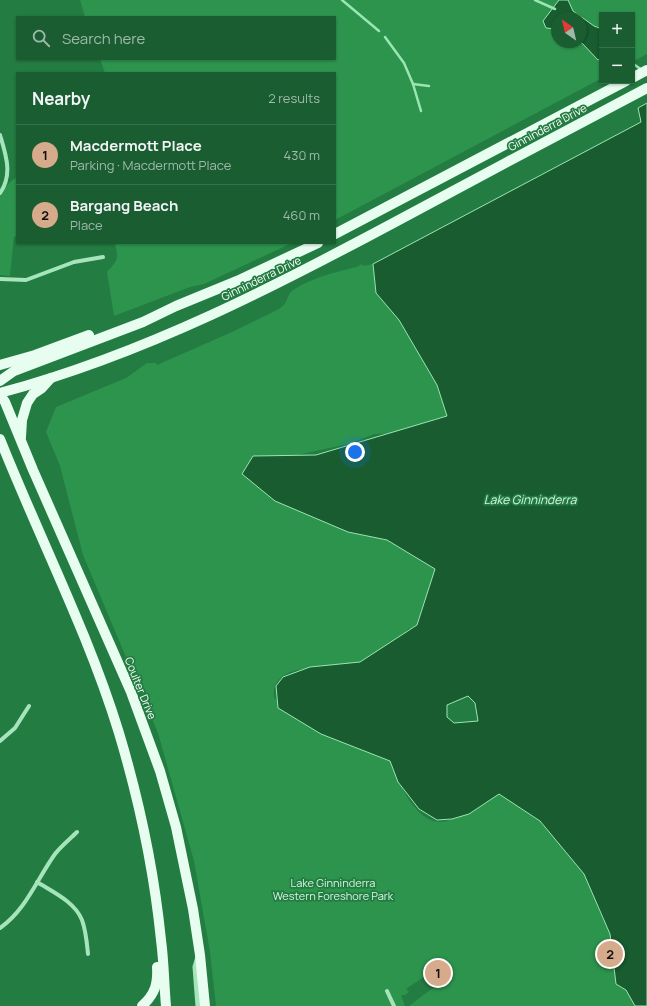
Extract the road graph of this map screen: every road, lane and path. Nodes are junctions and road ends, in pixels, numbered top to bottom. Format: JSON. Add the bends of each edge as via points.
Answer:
{"nodes":[{"id":1,"x":647,"y":70,"type":"edge"},
{"id":2,"x":635,"y":76,"type":"edge"},
{"id":3,"x":619,"y":84,"type":"edge"},
{"id":4,"x":647,"y":88,"type":"edge"},
{"id":5,"x":0,"y":135,"type":"edge"},
{"id":6,"x":0,"y":193,"type":"edge"},
{"id":7,"x":336,"y":233,"type":"edge"},
{"id":8,"x":316,"y":244,"type":"edge"},
{"id":9,"x":103,"y":257,"type":"dead end"},
{"id":10,"x":0,"y":279,"type":"edge"},
{"id":11,"x":176,"y":306,"type":"junction"},
{"id":12,"x":0,"y":365,"type":"edge"},
{"id":13,"x":52,"y":377,"type":"junction"},
{"id":14,"x":0,"y":381,"type":"edge"},
{"id":15,"x":0,"y":394,"type":"edge"},
{"id":16,"x":0,"y":439,"type":"edge"},
{"id":17,"x":21,"y":440,"type":"junction"},
{"id":18,"x":29,"y":706,"type":"dead end"},
{"id":19,"x":0,"y":741,"type":"edge"},
{"id":20,"x":77,"y":832,"type":"dead end"},
{"id":21,"x":37,"y":882,"type":"junction"},
{"id":22,"x":0,"y":928,"type":"edge"},
{"id":23,"x":161,"y":940,"type":"junction"},
{"id":24,"x":88,"y":954,"type":"dead end"},
{"id":25,"x":200,"y":955,"type":"junction"},
{"id":26,"x":387,"y":992,"type":"dead end"},
{"id":27,"x":142,"y":1006,"type":"edge"},
{"id":28,"x":166,"y":1006,"type":"edge"},
{"id":29,"x":199,"y":1006,"type":"edge"},
{"id":30,"x":205,"y":1006,"type":"edge"},
{"id":31,"x":394,"y":1006,"type":"edge"}],
"edges":[{"from":1,"to":2,"type":"main road","name":"Ginninderra Drive"},
{"from":3,"to":7,"type":"main road","name":"Ginninderra Drive"},
{"from":4,"to":13,"type":"main road","name":"Ginninderra Drive","via":[[241,302],[152,341]]},
{"from":5,"to":6,"type":"street","via":[[8,171]]},
{"from":8,"to":11,"type":"main road","name":"Ginninderra Drive","via":[[238,281]]},
{"from":9,"to":10,"type":"street","via":[[74,262],[26,280]]},
{"from":11,"to":12,"type":"main road","name":"Ginninderra Drive"},
{"from":11,"to":14,"type":"main road","name":"Ginninderra Drive","via":[[143,322],[14,371]]},
{"from":13,"to":15,"type":"main road","name":"Ginninderra Drive"},
{"from":13,"to":17,"type":"main road","via":[[27,403],[22,420]]},
{"from":15,"to":17,"type":"main road","name":"Coulter Drive"},
{"from":16,"to":23,"type":"main road","via":[[80,628],[116,726],[136,793]]},
{"from":17,"to":25,"type":"main road","name":"Coulter Drive","via":[[131,692],[160,771],[185,869]]},
{"from":18,"to":19,"type":"street","via":[[15,728]]},
{"from":20,"to":21,"type":"street","via":[[56,852]]},
{"from":21,"to":22,"type":"street","via":[[20,910]]},
{"from":21,"to":24,"type":"street","via":[[76,910],[84,929]]},
{"from":23,"to":27,"type":"main road","via":[[157,952],[157,985],[152,996]]},
{"from":23,"to":28,"type":"main road"},
{"from":25,"to":29,"type":"street","via":[[196,967]]},
{"from":25,"to":30,"type":"main road","name":"Coulter Drive"},
{"from":26,"to":31,"type":"street"}]}
